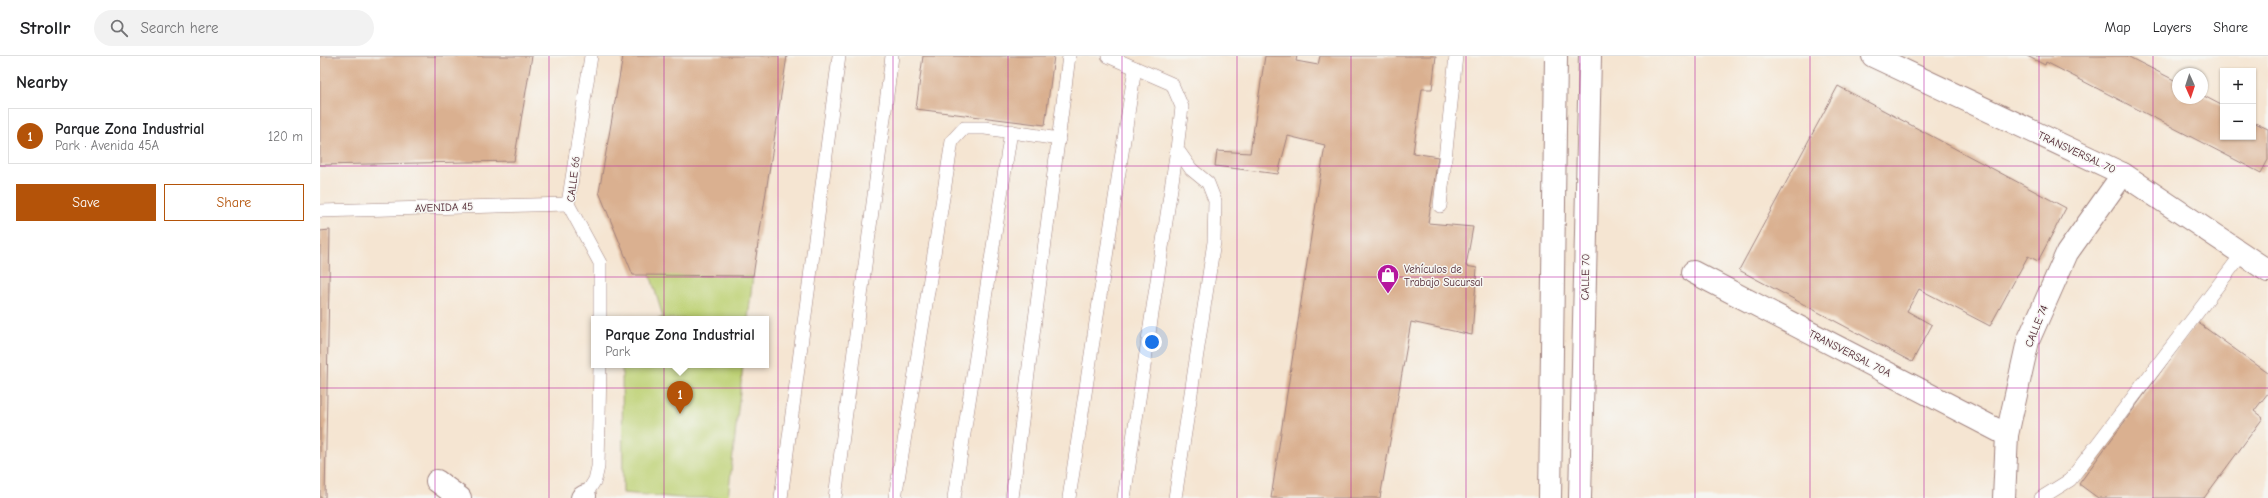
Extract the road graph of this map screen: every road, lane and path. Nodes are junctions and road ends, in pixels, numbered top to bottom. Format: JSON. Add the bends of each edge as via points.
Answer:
{"nodes":[{"id":1,"x":591,"y":56,"type":"edge"},
{"id":2,"x":839,"y":56,"type":"edge"},
{"id":3,"x":892,"y":56,"type":"edge"},
{"id":4,"x":1069,"y":56,"type":"edge"},
{"id":5,"x":1108,"y":56,"type":"edge"},
{"id":6,"x":1456,"y":56,"type":"edge"},
{"id":7,"x":1556,"y":56,"type":"edge"},
{"id":8,"x":1590,"y":56,"type":"edge"},
{"id":9,"x":1873,"y":56,"type":"edge"},
{"id":10,"x":1135,"y":68,"type":"junction"},
{"id":11,"x":1011,"y":131,"type":"junction"},
{"id":12,"x":1059,"y":139,"type":"junction"},
{"id":13,"x":1177,"y":148,"type":"junction"},
{"id":14,"x":2123,"y":174,"type":"junction"},
{"id":15,"x":568,"y":204,"type":"junction"},
{"id":16,"x":1440,"y":206,"type":"dead end"},
{"id":17,"x":320,"y":210,"type":"edge"},
{"id":18,"x":2242,"y":254,"type":"junction"},
{"id":19,"x":2268,"y":271,"type":"edge"},
{"id":20,"x":1693,"y":272,"type":"dead end"},
{"id":21,"x":600,"y":316,"type":"edge"},
{"id":22,"x":600,"y":368,"type":"edge"},
{"id":23,"x":2006,"y":435,"type":"junction"},
{"id":24,"x":437,"y":481,"type":"dead end"},
{"id":25,"x":584,"y":497,"type":"edge"},
{"id":26,"x":460,"y":498,"type":"edge"},
{"id":27,"x":781,"y":498,"type":"edge"},
{"id":28,"x":835,"y":498,"type":"edge"},
{"id":29,"x":895,"y":498,"type":"edge"},
{"id":30,"x":954,"y":498,"type":"edge"},
{"id":31,"x":1012,"y":498,"type":"edge"},
{"id":32,"x":1069,"y":498,"type":"edge"},
{"id":33,"x":1124,"y":498,"type":"edge"},
{"id":34,"x":1175,"y":498,"type":"edge"},
{"id":35,"x":1550,"y":498,"type":"edge"},
{"id":36,"x":1580,"y":498,"type":"edge"},
{"id":37,"x":2004,"y":498,"type":"edge"},
{"id":38,"x":2041,"y":498,"type":"edge"}],
"edges":[{"from":1,"to":15,"type":"lane","name":"CALLE 66"},
{"from":2,"to":27,"type":"lane"},
{"from":3,"to":28,"type":"lane"},
{"from":4,"to":12,"type":"lane"},
{"from":5,"to":10,"type":"lane"},
{"from":6,"to":16,"type":"lane"},
{"from":7,"to":35,"type":"street"},
{"from":8,"to":36,"type":"street","name":"CALLE 70"},
{"from":9,"to":14,"type":"street","name":"TRANSVERSAL 70"},
{"from":10,"to":13,"type":"lane","via":[[1172,84],[1182,106]]},
{"from":10,"to":32,"type":"lane"},
{"from":11,"to":12,"type":"lane"},
{"from":11,"to":29,"type":"lane","via":[[964,128],[952,141]]},
{"from":11,"to":30,"type":"lane"},
{"from":12,"to":31,"type":"lane"},
{"from":13,"to":33,"type":"lane"},
{"from":13,"to":34,"type":"lane","via":[[1191,169],[1208,183],[1215,201],[1214,242]]},
{"from":14,"to":18,"type":"street","name":"TRANSVERSAL 70"},
{"from":14,"to":23,"type":"street","name":"CALLE 74","via":[[2067,253],[2028,341]]},
{"from":15,"to":17,"type":"lane","name":"AVENIDA 45"},
{"from":15,"to":21,"type":"lane","name":"CALLE 66","via":[[600,264]]},
{"from":18,"to":19,"type":"street","name":"TRANSVERSAL 70"},
{"from":18,"to":38,"type":"lane","via":[[2070,480]]},
{"from":20,"to":23,"type":"street","name":"TRANSVERSAL 70A"},
{"from":22,"to":25,"type":"lane","via":[[598,467],[595,480]]},
{"from":23,"to":37,"type":"street","name":"CALLE 74"},
{"from":24,"to":26,"type":"street"}]}
